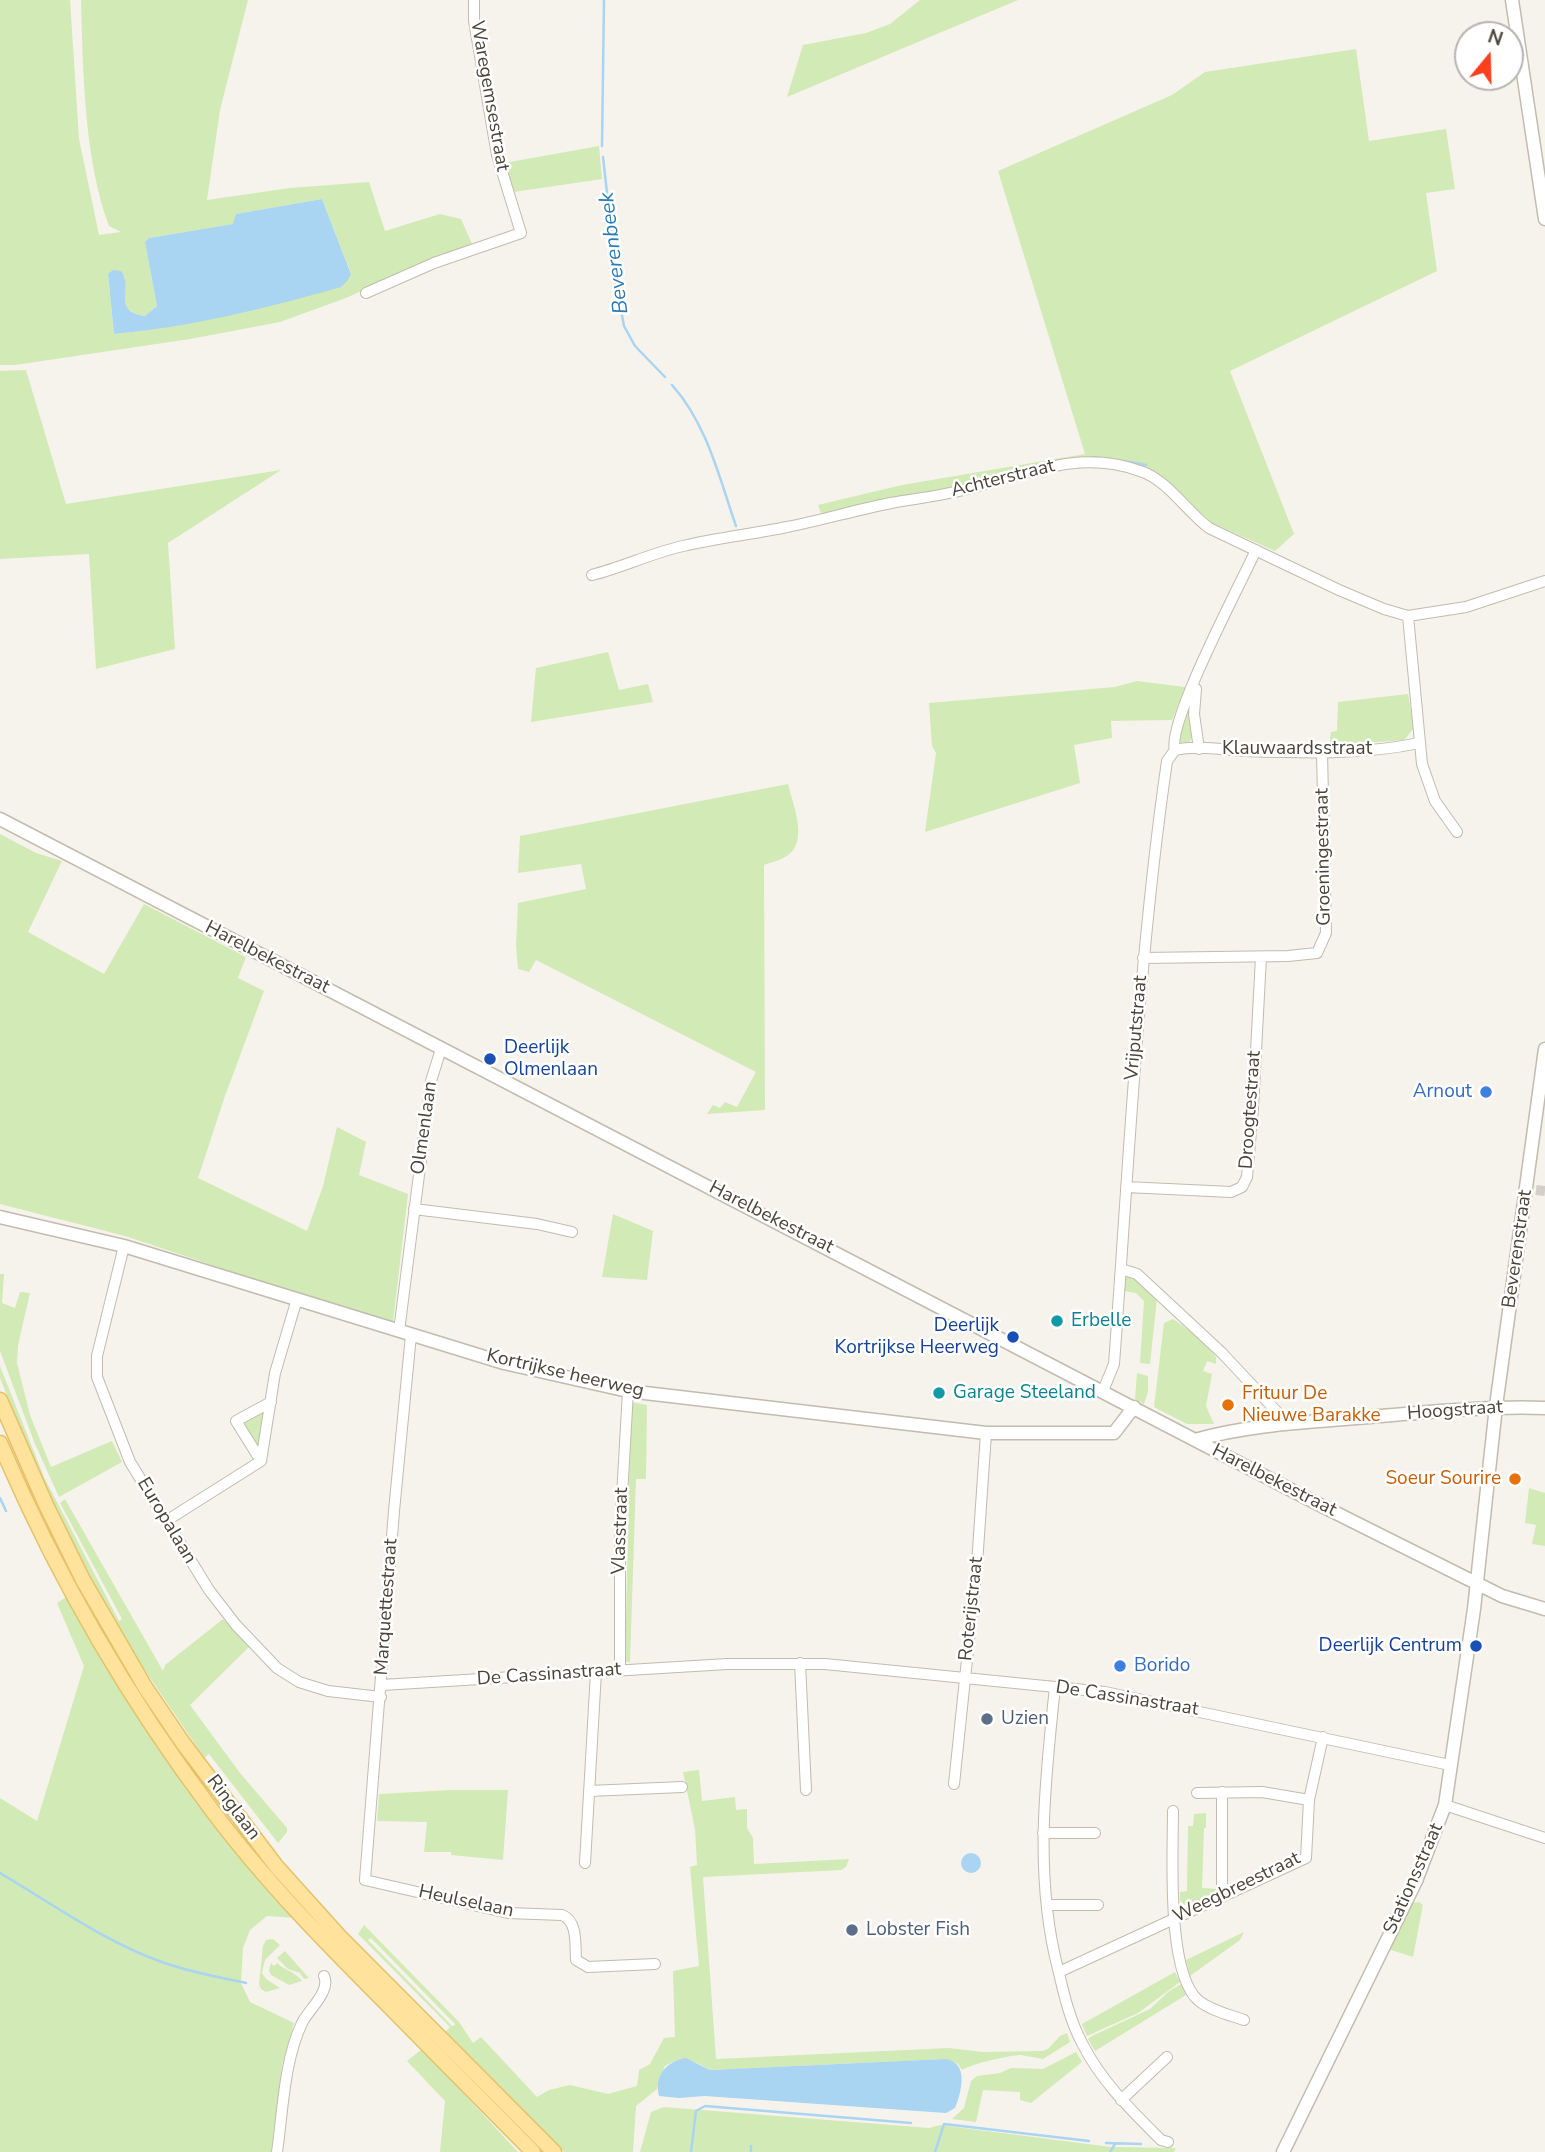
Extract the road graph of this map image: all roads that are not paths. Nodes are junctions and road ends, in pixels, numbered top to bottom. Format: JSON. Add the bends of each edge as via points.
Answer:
{"nodes":[{"id":1,"x":474,"y":0,"type":"edge"},
{"id":2,"x":1512,"y":0,"type":"edge"},
{"id":3,"x":1545,"y":219,"type":"edge"},
{"id":4,"x":366,"y":293,"type":"dead end"},
{"id":5,"x":1256,"y":550,"type":"junction"},
{"id":6,"x":592,"y":575,"type":"dead end"},
{"id":7,"x":1545,"y":581,"type":"edge"},
{"id":8,"x":1408,"y":615,"type":"junction"},
{"id":9,"x":1199,"y":671,"type":"junction"},
{"id":10,"x":1419,"y":743,"type":"junction"},
{"id":11,"x":1199,"y":749,"type":"junction"},
{"id":12,"x":1175,"y":750,"type":"junction"},
{"id":13,"x":1322,"y":752,"type":"junction"},
{"id":14,"x":0,"y":819,"type":"edge"},
{"id":15,"x":1457,"y":832,"type":"dead end"},
{"id":16,"x":1261,"y":957,"type":"junction"},
{"id":17,"x":1143,"y":958,"type":"junction"},
{"id":18,"x":441,"y":1049,"type":"junction"},
{"id":19,"x":1545,"y":1049,"type":"edge"},
{"id":20,"x":1126,"y":1187,"type":"junction"},
{"id":21,"x":414,"y":1209,"type":"junction"},
{"id":22,"x":0,"y":1217,"type":"edge"},
{"id":23,"x":572,"y":1231,"type":"dead end"},
{"id":24,"x":124,"y":1246,"type":"junction"},
{"id":25,"x":1121,"y":1269,"type":"junction"},
{"id":26,"x":296,"y":1299,"type":"junction"},
{"id":27,"x":405,"y":1333,"type":"junction"},
{"id":28,"x":628,"y":1391,"type":"junction"},
{"id":29,"x":1103,"y":1391,"type":"junction"},
{"id":30,"x":0,"y":1400,"type":"edge"},
{"id":31,"x":271,"y":1402,"type":"junction"},
{"id":32,"x":1496,"y":1406,"type":"junction"},
{"id":33,"x":1134,"y":1407,"type":"junction"},
{"id":34,"x":1545,"y":1408,"type":"edge"},
{"id":35,"x":1281,"y":1424,"type":"junction"},
{"id":36,"x":986,"y":1433,"type":"junction"},
{"id":37,"x":1195,"y":1440,"type":"junction"},
{"id":38,"x":0,"y":1443,"type":"edge"},
{"id":39,"x":261,"y":1461,"type":"junction"},
{"id":40,"x":166,"y":1521,"type":"junction"},
{"id":41,"x":1477,"y":1585,"type":"junction"},
{"id":42,"x":1545,"y":1609,"type":"edge"},
{"id":43,"x":800,"y":1663,"type":"junction"},
{"id":44,"x":620,"y":1670,"type":"junction"},
{"id":45,"x":596,"y":1672,"type":"junction"},
{"id":46,"x":964,"y":1678,"type":"junction"},
{"id":47,"x":382,"y":1685,"type":"junction"},
{"id":48,"x":1055,"y":1687,"type":"junction"},
{"id":49,"x":381,"y":1697,"type":"junction"},
{"id":50,"x":1324,"y":1737,"type":"junction"},
{"id":51,"x":1450,"y":1765,"type":"junction"},
{"id":52,"x":954,"y":1784,"type":"dead end"},
{"id":53,"x":681,"y":1787,"type":"dead end"},
{"id":54,"x":806,"y":1790,"type":"dead end"},
{"id":55,"x":589,"y":1791,"type":"junction"},
{"id":56,"x":1222,"y":1792,"type":"junction"},
{"id":57,"x":1197,"y":1793,"type":"dead end"},
{"id":58,"x":1309,"y":1800,"type":"junction"},
{"id":59,"x":1445,"y":1805,"type":"junction"},
{"id":60,"x":1173,"y":1811,"type":"dead end"},
{"id":61,"x":1043,"y":1833,"type":"junction"},
{"id":62,"x":1095,"y":1833,"type":"dead end"},
{"id":63,"x":1545,"y":1838,"type":"edge"},
{"id":64,"x":584,"y":1863,"type":"dead end"},
{"id":65,"x":365,"y":1880,"type":"joint"},
{"id":66,"x":1226,"y":1895,"type":"junction"},
{"id":67,"x":1048,"y":1905,"type":"junction"},
{"id":68,"x":1098,"y":1905,"type":"dead end"},
{"id":69,"x":1174,"y":1918,"type":"junction"},
{"id":70,"x":655,"y":1964,"type":"dead end"},
{"id":71,"x":1059,"y":1972,"type":"junction"},
{"id":72,"x":324,"y":1976,"type":"dead end"},
{"id":73,"x":1244,"y":2020,"type":"dead end"},
{"id":74,"x":1167,"y":2057,"type":"dead end"},
{"id":75,"x":1121,"y":2100,"type":"junction"},
{"id":76,"x":1168,"y":2142,"type":"dead end"},
{"id":77,"x":277,"y":2152,"type":"edge"},
{"id":78,"x":533,"y":2152,"type":"edge"},
{"id":79,"x":554,"y":2152,"type":"edge"},
{"id":80,"x":1283,"y":2152,"type":"edge"}],
"edges":[{"from":1,"to":4,"type":"street","name":"Waregemsestraat","via":[[497,155],[521,233]]},
{"from":2,"to":3,"type":"street"},
{"from":5,"to":6,"type":"street","name":"Achterstraat","via":[[1192,516],[1149,474],[1081,462],[1056,464],[975,488],[805,524],[691,544]]},
{"from":5,"to":8,"type":"street","name":"Achterstraat","via":[[1339,590]]},
{"from":5,"to":9,"type":"street","name":"Vrijputstraat"},
{"from":7,"to":8,"type":"street","name":"Achterstraat","via":[[1466,607]]},
{"from":8,"to":10,"type":"street"},
{"from":9,"to":11,"type":"street","name":"Vrijputstraat","via":[[1195,714]]},
{"from":9,"to":12,"type":"street","name":"Vrijputstraat","via":[[1177,726],[1172,743]]},
{"from":10,"to":13,"type":"street","name":"Klauwaardsstraat"},
{"from":10,"to":15,"type":"street","via":[[1429,789]]},
{"from":11,"to":12,"type":"street","name":"Klauwaardsstraat"},
{"from":11,"to":13,"type":"street","name":"Klauwaardsstraat"},
{"from":12,"to":17,"type":"street","name":"Vrijputstraat","via":[[1167,761]]},
{"from":13,"to":16,"type":"street","name":"Groeningestraat","via":[[1324,941],[1317,953],[1307,956]]},
{"from":14,"to":18,"type":"street","name":"Harelbekestraat"},
{"from":16,"to":17,"type":"street","name":"Groeningestraat"},
{"from":16,"to":20,"type":"street","name":"Droogtestraat","via":[[1253,1108],[1247,1177],[1242,1187],[1231,1192]]},
{"from":17,"to":20,"type":"street","name":"Vrijputstraat"},
{"from":18,"to":21,"type":"street","name":"Olmenlaan","via":[[431,1081]]},
{"from":18,"to":29,"type":"street","name":"Harelbekestraat"},
{"from":19,"to":32,"type":"street","name":"Beverenstraat","via":[[1531,1189]]},
{"from":20,"to":25,"type":"street","name":"Vrijputstraat"},
{"from":21,"to":23,"type":"street"},
{"from":21,"to":27,"type":"street","name":"Olmenlaan"},
{"from":22,"to":24,"type":"street","name":"Kortrijkse heerweg"},
{"from":24,"to":26,"type":"street","name":"Kortrijkse heerweg"},
{"from":24,"to":40,"type":"street","name":"Europalaan","via":[[97,1356],[97,1377],[130,1462]]},
{"from":25,"to":29,"type":"street","name":"Vrijputstraat","via":[[1114,1364]]},
{"from":25,"to":35,"type":"street","via":[[1138,1274],[1222,1353],[1279,1414]]},
{"from":26,"to":27,"type":"street","name":"Kortrijkse heerweg"},
{"from":26,"to":31,"type":"street"},
{"from":27,"to":28,"type":"street","name":"Kortrijkse heerweg","via":[[504,1363]]},
{"from":27,"to":47,"type":"street","name":"Marquettestraat"},
{"from":28,"to":36,"type":"street","name":"Kortrijkse heerweg"},
{"from":28,"to":44,"type":"street","name":"Vlasstraat","via":[[620,1531]]},
{"from":29,"to":33,"type":"street","name":"Harelbekestraat"},
{"from":30,"to":79,"type":"main road","name":"Ringlaan","via":[[83,1580],[183,1743],[276,1866],[339,1936]]},
{"from":31,"to":39,"type":"street"},
{"from":31,"to":39,"type":"street","via":[[236,1421]]},
{"from":32,"to":34,"type":"street","name":"Hoogstraat"},
{"from":32,"to":35,"type":"street","name":"Hoogstraat"},
{"from":32,"to":41,"type":"street","name":"Beverenstraat"},
{"from":33,"to":36,"type":"street","name":"Kortrijkse heerweg","via":[[1114,1433]]},
{"from":33,"to":37,"type":"street","name":"Harelbekestraat"},
{"from":35,"to":37,"type":"street","name":"Hoogstraat"},
{"from":36,"to":46,"type":"street","name":"Roterijstraat"},
{"from":37,"to":41,"type":"street","name":"Harelbekestraat"},
{"from":38,"to":78,"type":"main road","name":"Ringlaan","via":[[45,1543],[85,1616],[124,1682],[215,1814],[318,1933]]},
{"from":39,"to":40,"type":"street"},
{"from":40,"to":49,"type":"street","name":"Europalaan","via":[[208,1590],[277,1668],[299,1682],[328,1691]]},
{"from":41,"to":42,"type":"street","name":"Harelbekestraat"},
{"from":41,"to":51,"type":"street","name":"Stationsstraat"},
{"from":43,"to":44,"type":"street","name":"De Cassinastraat"},
{"from":43,"to":46,"type":"street","name":"De Cassinastraat"},
{"from":43,"to":54,"type":"street"},
{"from":44,"to":45,"type":"street","name":"De Cassinastraat"},
{"from":45,"to":47,"type":"street","name":"De Cassinastraat"},
{"from":45,"to":55,"type":"street"},
{"from":46,"to":48,"type":"street","name":"De Cassinastraat"},
{"from":46,"to":52,"type":"street","name":"Roterijstraat"},
{"from":47,"to":49,"type":"street","name":"Marquettestraat"},
{"from":48,"to":50,"type":"street","name":"De Cassinastraat","via":[[1105,1692]]},
{"from":48,"to":61,"type":"street"},
{"from":49,"to":65,"type":"street","name":"Marquettestraat"},
{"from":50,"to":51,"type":"street","name":"De Cassinastraat"},
{"from":50,"to":58,"type":"street","name":"Weegbreestraat"},
{"from":51,"to":59,"type":"street","name":"Stationsstraat"},
{"from":53,"to":55,"type":"street"},
{"from":55,"to":64,"type":"street"},
{"from":56,"to":57,"type":"street"},
{"from":56,"to":58,"type":"street","via":[[1269,1792]]},
{"from":56,"to":66,"type":"street","via":[[1222,1884]]},
{"from":58,"to":66,"type":"street","name":"Weegbreestraat","via":[[1306,1858]]},
{"from":59,"to":63,"type":"street"},
{"from":59,"to":80,"type":"street","name":"Stationsstraat","via":[[1416,1881]]},
{"from":60,"to":69,"type":"street"},
{"from":61,"to":62,"type":"street"},
{"from":61,"to":67,"type":"street"},
{"from":65,"to":70,"type":"street","name":"Heulselaan","via":[[508,1913],[569,1917],[576,1960],[588,1967]]},
{"from":66,"to":69,"type":"street","name":"Weegbreestraat"},
{"from":67,"to":68,"type":"street"},
{"from":67,"to":71,"type":"street"},
{"from":69,"to":71,"type":"street","name":"Weegbreestraat"},
{"from":69,"to":73,"type":"street","via":[[1181,1965],[1197,1999]]},
{"from":71,"to":75,"type":"street","via":[[1081,2042]]},
{"from":72,"to":77,"type":"street","via":[[325,1989],[307,2013],[294,2046]]},
{"from":74,"to":75,"type":"street"},
{"from":75,"to":76,"type":"street"}]}
